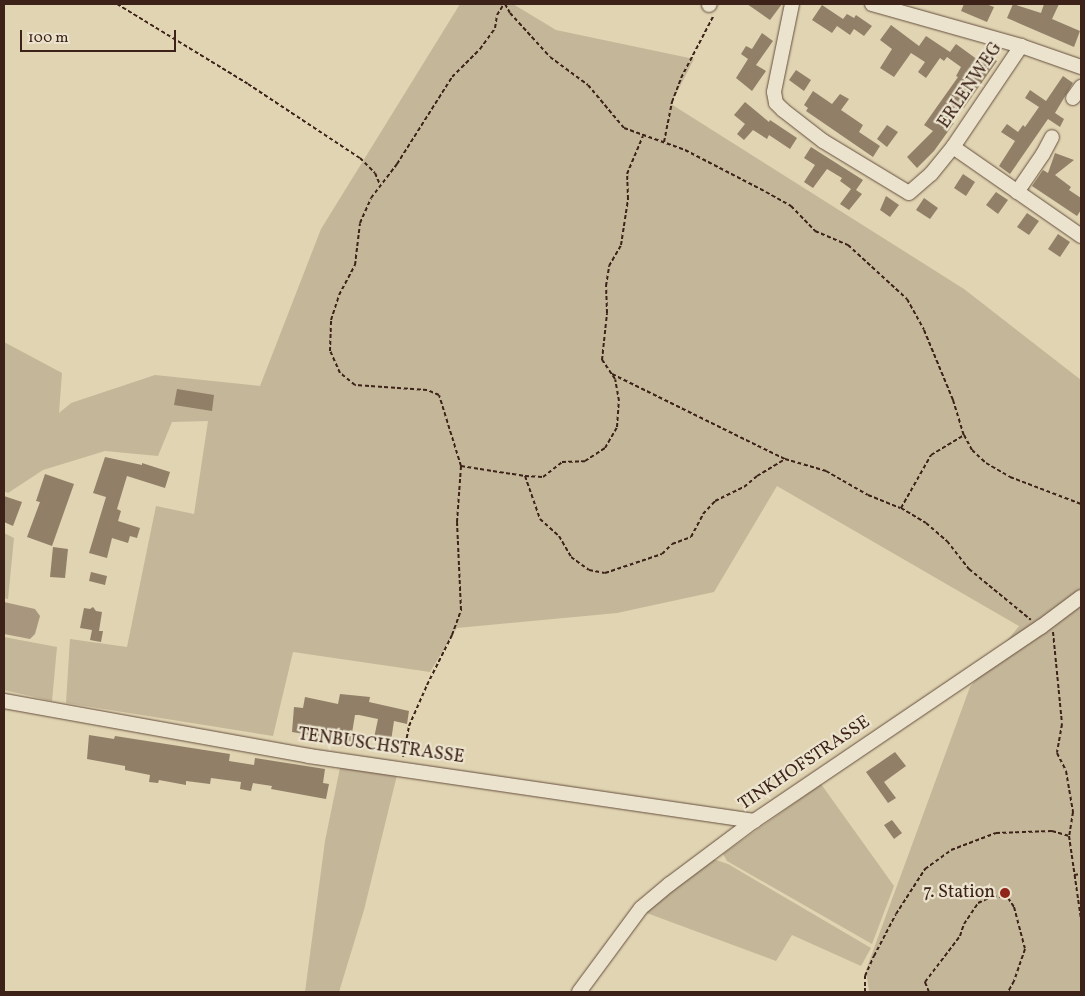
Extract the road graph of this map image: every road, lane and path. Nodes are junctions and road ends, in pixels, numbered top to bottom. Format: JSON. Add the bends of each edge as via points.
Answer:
{"nodes":[{"id":1,"x":118,"y":4,"type":"edge"},
{"id":2,"x":505,"y":4,"type":"edge"},
{"id":3,"x":792,"y":4,"type":"edge"},
{"id":4,"x":872,"y":4,"type":"edge"},
{"id":5,"x":711,"y":7,"type":"edge"},
{"id":6,"x":1021,"y":46,"type":"junction"},
{"id":7,"x":1081,"y":67,"type":"edge"},
{"id":8,"x":643,"y":136,"type":"junction"},
{"id":9,"x":1052,"y":137,"type":"dead end"},
{"id":10,"x":664,"y":142,"type":"junction"},
{"id":11,"x":953,"y":147,"type":"junction"},
{"id":12,"x":380,"y":185,"type":"junction"},
{"id":13,"x":1017,"y":192,"type":"junction"},
{"id":14,"x":1081,"y":236,"type":"edge"},
{"id":15,"x":611,"y":373,"type":"junction"},
{"id":16,"x":964,"y":435,"type":"junction"},
{"id":17,"x":785,"y":459,"type":"junction"},
{"id":18,"x":461,"y":466,"type":"junction"},
{"id":19,"x":526,"y":476,"type":"junction"},
{"id":20,"x":1081,"y":504,"type":"edge"},
{"id":21,"x":901,"y":508,"type":"junction"},
{"id":22,"x":1081,"y":597,"type":"edge"},
{"id":23,"x":1047,"y":623,"type":"junction"},
{"id":24,"x":4,"y":701,"type":"edge"},
{"id":25,"x":403,"y":758,"type":"dead end"},
{"id":26,"x":754,"y":821,"type":"junction"},
{"id":27,"x":1069,"y":836,"type":"junction"},
{"id":28,"x":1081,"y":874,"type":"edge"},
{"id":29,"x":1074,"y":875,"type":"junction"},
{"id":30,"x":1081,"y":919,"type":"edge"},
{"id":31,"x":579,"y":992,"type":"edge"},
{"id":32,"x":865,"y":992,"type":"edge"},
{"id":33,"x":929,"y":992,"type":"edge"},
{"id":34,"x":1008,"y":992,"type":"edge"}],
"edges":[{"from":1,"to":12,"type":"path","via":[[360,158],[375,173]]},
{"from":2,"to":8,"type":"path","via":[[550,57],[588,85],[624,128]]},
{"from":2,"to":12,"type":"path","via":[[497,15],[495,28],[480,49],[452,77]]},
{"from":3,"to":11,"type":"street","name":"ERLENWEG","via":[[774,92],[776,102],[783,110],[822,141],[910,193]]},
{"from":4,"to":6,"type":"street"},
{"from":5,"to":10,"type":"path","via":[[672,102]]},
{"from":6,"to":7,"type":"street"},
{"from":6,"to":11,"type":"street","name":"ERLENWEG"},
{"from":8,"to":10,"type":"path"},
{"from":8,"to":15,"type":"path","via":[[627,174],[628,198],[621,245],[609,266],[606,286],[602,360]]},
{"from":9,"to":13,"type":"street"},
{"from":10,"to":16,"type":"path","via":[[791,206],[815,231],[848,245],[907,299],[924,330]]},
{"from":11,"to":13,"type":"street"},
{"from":12,"to":18,"type":"path","via":[[360,223],[355,265],[339,295],[331,320],[330,351],[340,372],[356,385],[427,390],[439,395]]},
{"from":13,"to":14,"type":"street"},
{"from":15,"to":17,"type":"path"},
{"from":15,"to":19,"type":"path","via":[[619,401],[617,427],[605,448],[585,461],[562,462],[543,477]]},
{"from":16,"to":20,"type":"path","via":[[978,457],[1010,477]]},
{"from":16,"to":21,"type":"path","via":[[931,455]]},
{"from":17,"to":19,"type":"path","via":[[715,502],[691,537],[672,544],[662,554],[605,572],[589,570],[571,556],[559,536],[540,519]]},
{"from":17,"to":21,"type":"path","via":[[826,472],[868,495]]},
{"from":18,"to":19,"type":"path"},
{"from":18,"to":25,"type":"path","via":[[456,522],[461,610],[409,726]]},
{"from":21,"to":23,"type":"path","via":[[947,541],[969,569]]},
{"from":22,"to":23,"type":"street","name":"TINKHOFSTRASSE"},
{"from":23,"to":26,"type":"street","name":"TINKHOFSTRASSE"},
{"from":23,"to":27,"type":"path","via":[[1062,724],[1057,753],[1066,771],[1073,812]]},
{"from":24,"to":26,"type":"street","name":"TENBUSCHSTRASSE","via":[[309,756]]},
{"from":26,"to":31,"type":"street","name":"TINKHOFSTRASSE","via":[[641,908]]},
{"from":27,"to":29,"type":"path"},
{"from":27,"to":32,"type":"path","via":[[1052,832],[996,833],[951,850],[926,869],[896,914],[874,956],[865,976]]},
{"from":28,"to":29,"type":"path"},
{"from":29,"to":30,"type":"path"},
{"from":33,"to":34,"type":"path","via":[[924,982],[960,936],[978,903],[993,896],[1008,898],[1014,907],[1024,949]]}]}
